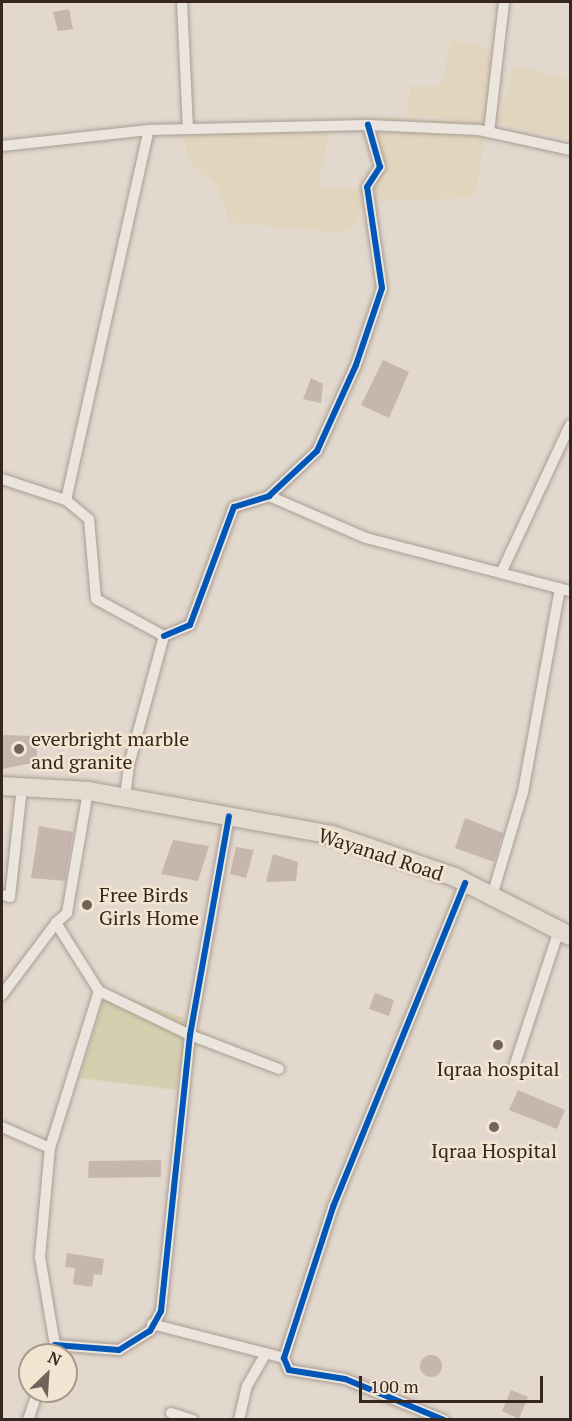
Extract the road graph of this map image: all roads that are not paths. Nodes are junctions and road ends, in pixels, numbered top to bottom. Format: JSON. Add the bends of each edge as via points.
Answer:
{"nodes":[{"id":1,"x":182,"y":2,"type":"edge"},
{"id":2,"x":504,"y":2,"type":"edge"},
{"id":3,"x":368,"y":125,"type":"junction"},
{"id":4,"x":188,"y":128,"type":"junction"},
{"id":5,"x":149,"y":129,"type":"junction"},
{"id":6,"x":489,"y":132,"type":"junction"},
{"id":7,"x":2,"y":146,"type":"edge"},
{"id":8,"x":570,"y":150,"type":"edge"},
{"id":9,"x":570,"y":425,"type":"edge"},
{"id":10,"x":2,"y":479,"type":"edge"},
{"id":11,"x":269,"y":496,"type":"junction"},
{"id":12,"x":66,"y":500,"type":"junction"},
{"id":13,"x":501,"y":573,"type":"junction"},
{"id":14,"x":566,"y":590,"type":"edge"},
{"id":15,"x":164,"y":636,"type":"junction"},
{"id":16,"x":2,"y":786,"type":"edge"},
{"id":17,"x":22,"y":788,"type":"junction"},
{"id":18,"x":88,"y":792,"type":"junction"},
{"id":19,"x":125,"y":798,"type":"junction"},
{"id":20,"x":229,"y":816,"type":"junction"},
{"id":21,"x":465,"y":883,"type":"junction"},
{"id":22,"x":2,"y":895,"type":"edge"},
{"id":23,"x":492,"y":897,"type":"junction"},
{"id":24,"x":56,"y":923,"type":"junction"},
{"id":25,"x":565,"y":933,"type":"edge"},
{"id":26,"x":99,"y":991,"type":"junction"},
{"id":27,"x":2,"y":995,"type":"edge"},
{"id":28,"x":190,"y":1035,"type":"junction"},
{"id":29,"x":514,"y":1067,"type":"dead end"},
{"id":30,"x":279,"y":1069,"type":"dead end"},
{"id":31,"x":2,"y":1127,"type":"edge"},
{"id":32,"x":50,"y":1148,"type":"junction"},
{"id":33,"x":152,"y":1324,"type":"junction"},
{"id":34,"x":52,"y":1343,"type":"edge"},
{"id":35,"x":78,"y":1350,"type":"edge"},
{"id":36,"x":266,"y":1353,"type":"junction"},
{"id":37,"x":284,"y":1358,"type":"junction"},
{"id":38,"x":34,"y":1403,"type":"edge"},
{"id":39,"x":171,"y":1413,"type":"dead end"},
{"id":40,"x":28,"y":1419,"type":"edge"},
{"id":41,"x":193,"y":1419,"type":"edge"},
{"id":42,"x":239,"y":1419,"type":"edge"},
{"id":43,"x":444,"y":1419,"type":"edge"}],
"edges":[{"from":1,"to":4,"type":"street"},
{"from":2,"to":6,"type":"street"},
{"from":3,"to":4,"type":"street"},
{"from":3,"to":6,"type":"street"},
{"from":3,"to":11,"type":"street","via":[[380,167],[367,187],[382,288],[356,365],[317,451]]},
{"from":4,"to":5,"type":"street"},
{"from":5,"to":7,"type":"street"},
{"from":5,"to":12,"type":"street"},
{"from":6,"to":8,"type":"street"},
{"from":9,"to":13,"type":"street"},
{"from":10,"to":12,"type":"street"},
{"from":11,"to":13,"type":"street","via":[[366,538]]},
{"from":11,"to":15,"type":"street","via":[[234,507],[190,625]]},
{"from":12,"to":15,"type":"street","via":[[89,519],[96,599]]},
{"from":13,"to":14,"type":"street"},
{"from":14,"to":23,"type":"street","via":[[523,792]]},
{"from":15,"to":19,"type":"street","via":[[129,765]]},
{"from":16,"to":17,"type":"main road","name":"Wayanad Road"},
{"from":17,"to":18,"type":"main road","name":"Wayanad Road"},
{"from":17,"to":22,"type":"street","via":[[10,897]]},
{"from":18,"to":19,"type":"main road","name":"Wayanad Road"},
{"from":18,"to":24,"type":"street","via":[[67,913]]},
{"from":19,"to":20,"type":"main road","name":"Wayanad Road"},
{"from":20,"to":21,"type":"main road","name":"Wayanad Road","via":[[332,835]]},
{"from":20,"to":28,"type":"street"},
{"from":21,"to":23,"type":"main road","name":"Wayanad Road"},
{"from":21,"to":37,"type":"street","via":[[333,1207]]},
{"from":23,"to":25,"type":"main road","name":"Wayanad Road"},
{"from":24,"to":26,"type":"street"},
{"from":24,"to":27,"type":"street"},
{"from":25,"to":29,"type":"street"},
{"from":26,"to":28,"type":"street"},
{"from":26,"to":32,"type":"street"},
{"from":28,"to":30,"type":"street"},
{"from":28,"to":33,"type":"street","via":[[161,1311]]},
{"from":31,"to":32,"type":"street"},
{"from":32,"to":34,"type":"street","via":[[40,1257]]},
{"from":33,"to":35,"type":"street","via":[[150,1331],[119,1350]]},
{"from":33,"to":36,"type":"street"},
{"from":36,"to":37,"type":"street"},
{"from":36,"to":42,"type":"street","via":[[247,1386]]},
{"from":37,"to":43,"type":"street","via":[[289,1370],[345,1379]]},
{"from":38,"to":40,"type":"street"},
{"from":39,"to":41,"type":"street"}]}
